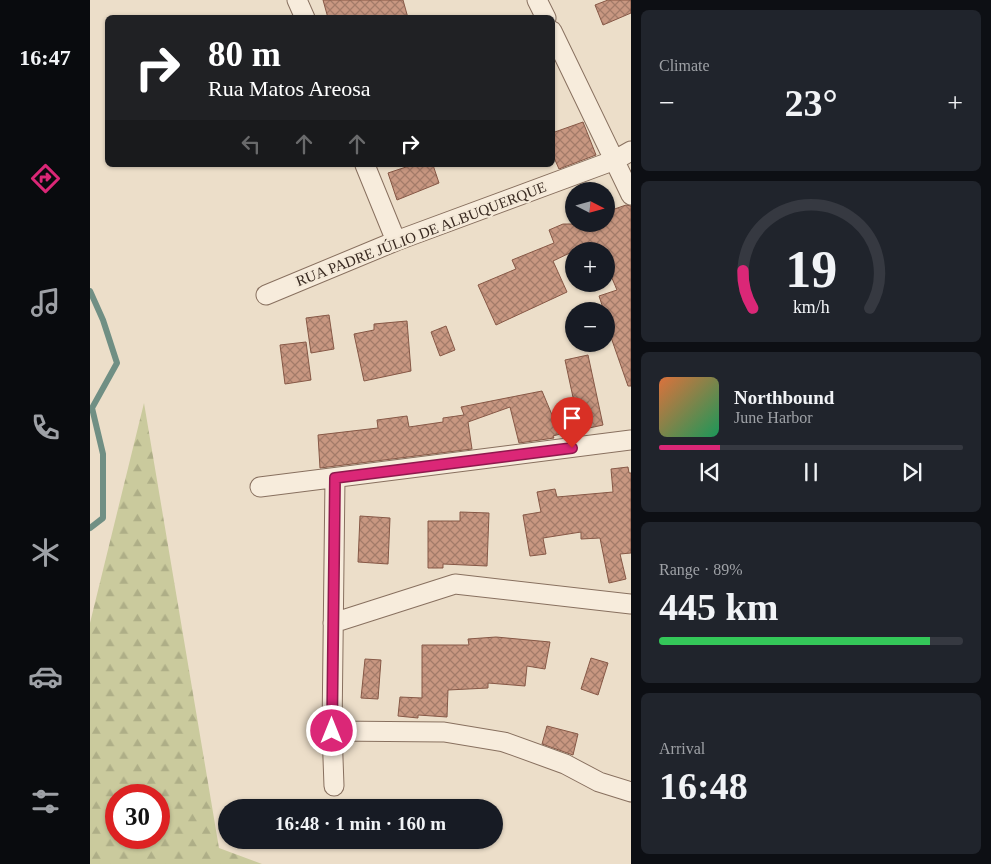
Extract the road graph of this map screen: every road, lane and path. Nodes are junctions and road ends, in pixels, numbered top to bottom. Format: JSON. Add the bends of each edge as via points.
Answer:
{"nodes":[{"id":1,"x":298,"y":0,"type":"edge"},
{"id":2,"x":537,"y":0,"type":"edge"},
{"id":3,"x":304,"y":15,"type":"edge"},
{"id":4,"x":544,"y":15,"type":"edge"},
{"id":5,"x":555,"y":36,"type":"edge"},
{"id":6,"x":623,"y":155,"type":"edge"},
{"id":7,"x":366,"y":167,"type":"edge"},
{"id":8,"x":631,"y":195,"type":"edge"},
{"id":9,"x":396,"y":241,"type":"junction"},
{"id":10,"x":266,"y":295,"type":"dead end"},
{"id":11,"x":631,"y":440,"type":"edge"},
{"id":12,"x":335,"y":478,"type":"junction"},
{"id":13,"x":260,"y":487,"type":"dead end"},
{"id":14,"x":631,"y":604,"type":"edge"},
{"id":15,"x":333,"y":623,"type":"junction"},
{"id":16,"x":332,"y":731,"type":"junction"},
{"id":17,"x":334,"y":786,"type":"dead end"},
{"id":18,"x":631,"y":792,"type":"edge"}],
"edges":[{"from":1,"to":3,"type":"street"},
{"from":2,"to":4,"type":"street"},
{"from":5,"to":6,"type":"street"},
{"from":6,"to":8,"type":"street"},
{"from":6,"to":9,"type":"street","name":"RUA PADRE JÚLIO DE ALBUQUERQUE"},
{"from":7,"to":9,"type":"street"},
{"from":9,"to":10,"type":"street","name":"RUA PADRE JÚLIO DE ALBUQUERQUE"},
{"from":11,"to":12,"type":"street"},
{"from":12,"to":13,"type":"street"},
{"from":12,"to":15,"type":"street"},
{"from":14,"to":15,"type":"street","via":[[456,584]]},
{"from":15,"to":16,"type":"street"},
{"from":16,"to":17,"type":"street"},
{"from":16,"to":18,"type":"street","via":[[444,732],[504,742]]}]}
